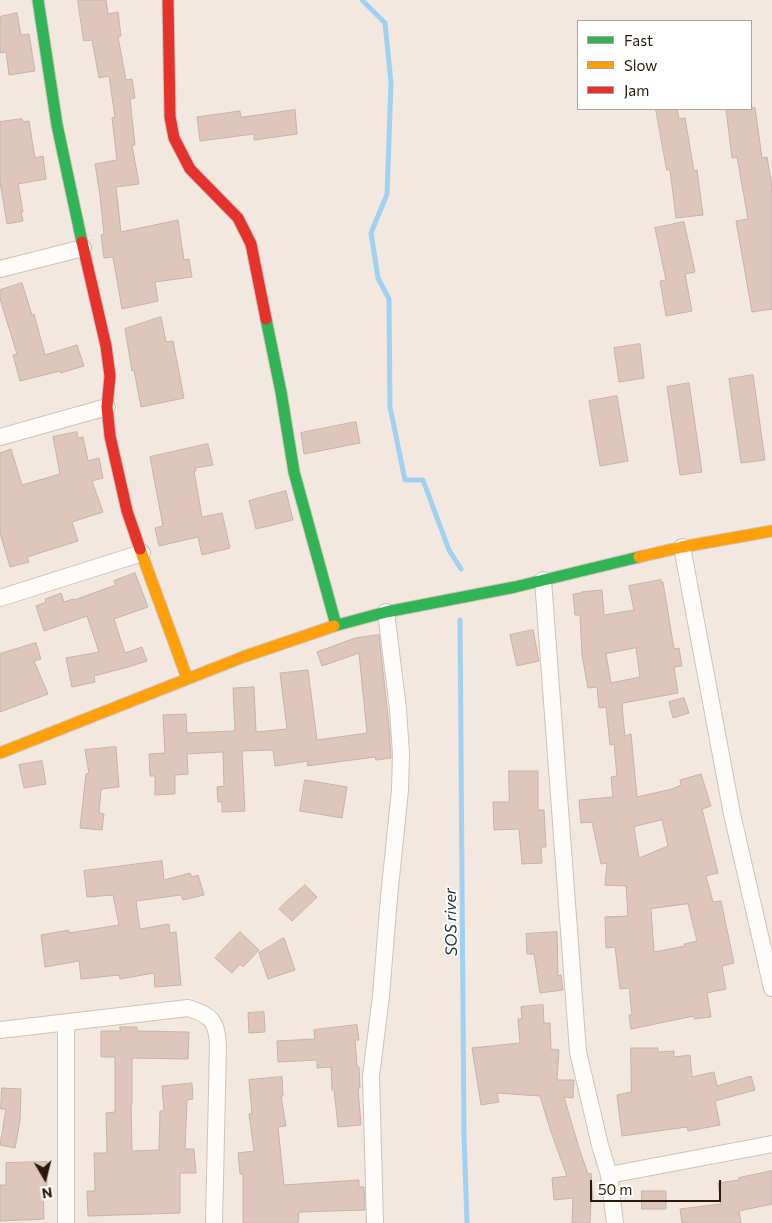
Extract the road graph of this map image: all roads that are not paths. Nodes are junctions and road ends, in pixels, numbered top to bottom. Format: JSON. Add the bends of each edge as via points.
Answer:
{"nodes":[{"id":1,"x":38,"y":0,"type":"edge"},
{"id":2,"x":168,"y":0,"type":"edge"},
{"id":3,"x":83,"y":248,"type":"junction"},
{"id":4,"x":0,"y":269,"type":"edge"},
{"id":5,"x":107,"y":406,"type":"junction"},
{"id":6,"x":0,"y":437,"type":"edge"},
{"id":7,"x":772,"y":531,"type":"edge"},
{"id":8,"x":682,"y":547,"type":"junction"},
{"id":9,"x":142,"y":553,"type":"junction"},
{"id":10,"x":543,"y":580,"type":"junction"},
{"id":11,"x":0,"y":598,"type":"edge"},
{"id":12,"x":386,"y":612,"type":"junction"},
{"id":13,"x":336,"y":626,"type":"junction"},
{"id":14,"x":187,"y":678,"type":"junction"},
{"id":15,"x":0,"y":753,"type":"edge"},
{"id":16,"x":772,"y":988,"type":"edge"},
{"id":17,"x":66,"y":1023,"type":"junction"},
{"id":18,"x":0,"y":1030,"type":"edge"},
{"id":19,"x":772,"y":1144,"type":"edge"},
{"id":20,"x":609,"y":1175,"type":"junction"},
{"id":21,"x":66,"y":1223,"type":"edge"},
{"id":22,"x":214,"y":1223,"type":"edge"},
{"id":23,"x":375,"y":1223,"type":"edge"},
{"id":24,"x":615,"y":1223,"type":"edge"}],
"edges":[{"from":1,"to":3,"type":"street","via":[[58,125]]},
{"from":2,"to":13,"type":"street","via":[[170,117],[174,138],[190,169],[238,218],[251,244],[294,472]]},
{"from":3,"to":4,"type":"street"},
{"from":3,"to":5,"type":"street","via":[[106,346],[110,376]]},
{"from":5,"to":6,"type":"street"},
{"from":5,"to":9,"type":"street","via":[[110,436],[127,511]]},
{"from":7,"to":8,"type":"street"},
{"from":8,"to":10,"type":"street"},
{"from":8,"to":16,"type":"street","via":[[732,814]]},
{"from":9,"to":11,"type":"street"},
{"from":9,"to":14,"type":"street"},
{"from":10,"to":12,"type":"street"},
{"from":10,"to":20,"type":"street","via":[[578,1052]]},
{"from":12,"to":13,"type":"street"},
{"from":12,"to":23,"type":"street","via":[[401,754],[381,996],[371,1076]]},
{"from":13,"to":14,"type":"street"},
{"from":14,"to":15,"type":"street"},
{"from":17,"to":18,"type":"street"},
{"from":17,"to":21,"type":"street"},
{"from":17,"to":22,"type":"street","via":[[188,1008],[212,1020],[218,1045]]},
{"from":19,"to":20,"type":"street"},
{"from":20,"to":24,"type":"street"}]}
